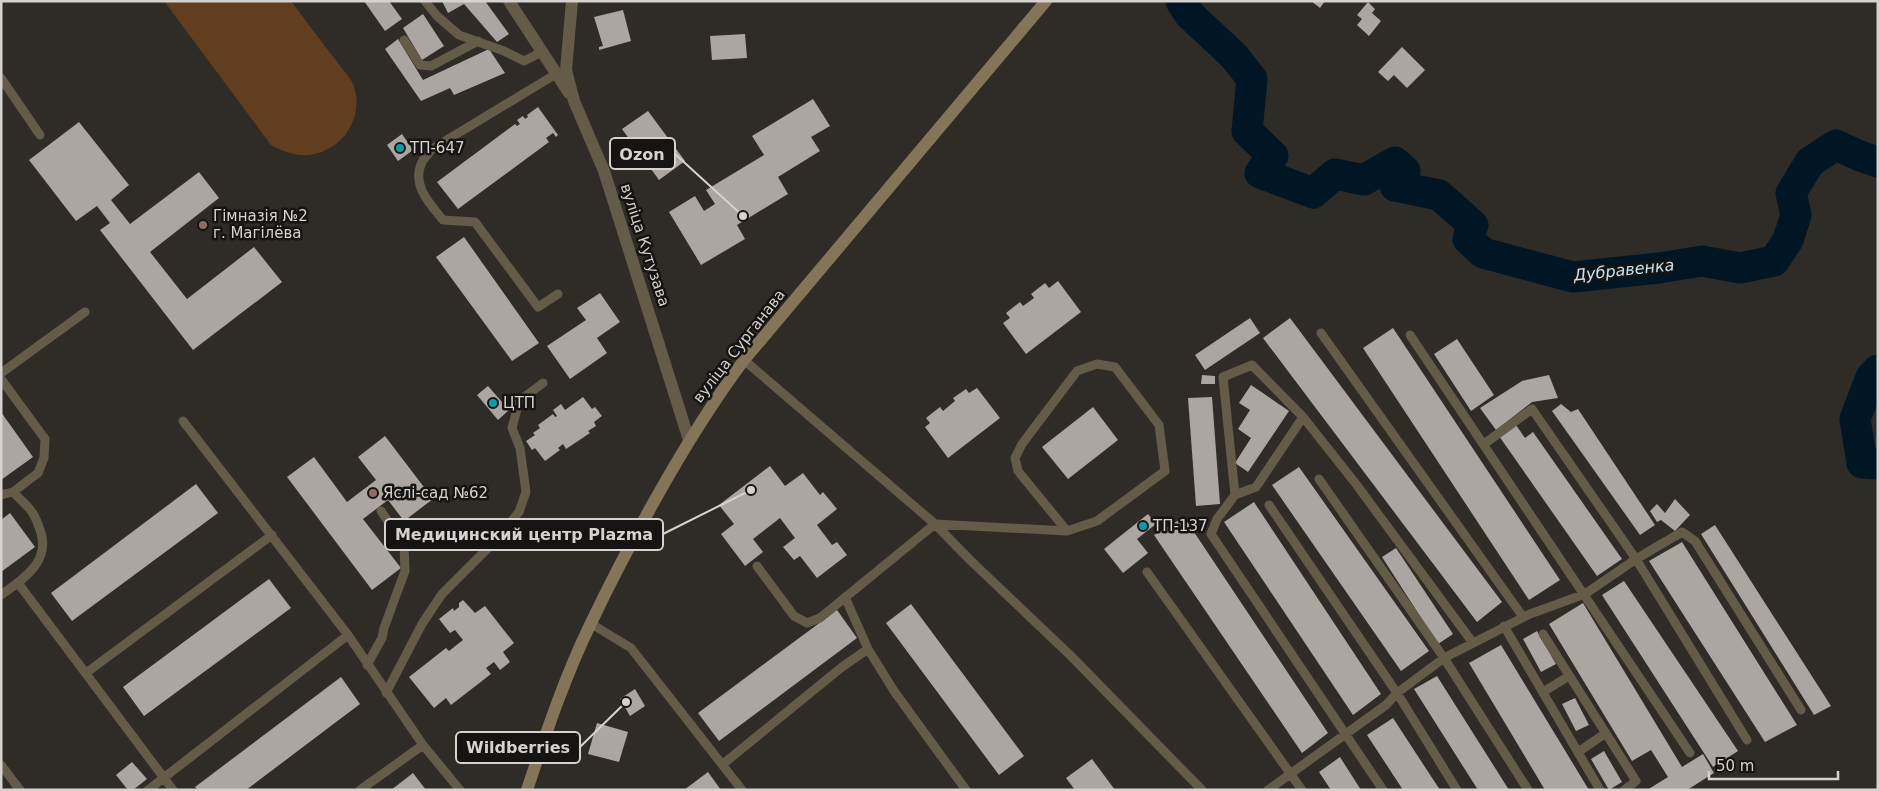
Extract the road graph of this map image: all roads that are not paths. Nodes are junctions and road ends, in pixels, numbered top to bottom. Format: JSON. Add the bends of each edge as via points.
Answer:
{"nodes":[{"id":1,"x":425,"y":1,"type":"edge"},
{"id":2,"x":509,"y":1,"type":"edge"},
{"id":3,"x":572,"y":1,"type":"edge"},
{"id":4,"x":1046,"y":1,"type":"edge"},
{"id":5,"x":404,"y":40,"type":"dead end"},
{"id":6,"x":478,"y":41,"type":"junction"},
{"id":7,"x":542,"y":52,"type":"junction"},
{"id":8,"x":556,"y":74,"type":"junction"},
{"id":9,"x":1,"y":78,"type":"edge"},
{"id":10,"x":574,"y":101,"type":"junction"},
{"id":11,"x":40,"y":134,"type":"dead end"},
{"id":12,"x":558,"y":294,"type":"dead end"},
{"id":13,"x":85,"y":312,"type":"dead end"},
{"id":14,"x":1322,"y":333,"type":"dead end"},
{"id":15,"x":1410,"y":335,"type":"dead end"},
{"id":16,"x":744,"y":360,"type":"junction"},
{"id":17,"x":1,"y":373,"type":"edge"},
{"id":18,"x":1,"y":379,"type":"edge"},
{"id":19,"x":543,"y":383,"type":"dead end"},
{"id":20,"x":1303,"y":417,"type":"junction"},
{"id":21,"x":183,"y":421,"type":"dead end"},
{"id":22,"x":689,"y":440,"type":"junction"},
{"id":23,"x":1484,"y":444,"type":"junction"},
{"id":24,"x":1318,"y":479,"type":"dead end"},
{"id":25,"x":14,"y":492,"type":"junction"},
{"id":26,"x":1,"y":495,"type":"edge"},
{"id":27,"x":1235,"y":496,"type":"junction"},
{"id":28,"x":1269,"y":505,"type":"dead end"},
{"id":29,"x":381,"y":511,"type":"dead end"},
{"id":30,"x":935,"y":524,"type":"junction"},
{"id":31,"x":1067,"y":531,"type":"junction"},
{"id":32,"x":272,"y":535,"type":"junction"},
{"id":33,"x":1636,"y":560,"type":"junction"},
{"id":34,"x":757,"y":566,"type":"dead end"},
{"id":35,"x":1147,"y":572,"type":"dead end"},
{"id":36,"x":18,"y":583,"type":"junction"},
{"id":37,"x":1584,"y":594,"type":"junction"},
{"id":38,"x":1,"y":595,"type":"edge"},
{"id":39,"x":845,"y":597,"type":"junction"},
{"id":40,"x":1523,"y":617,"type":"junction"},
{"id":41,"x":590,"y":623,"type":"junction"},
{"id":42,"x":1504,"y":626,"type":"junction"},
{"id":43,"x":1543,"y":634,"type":"dead end"},
{"id":44,"x":348,"y":635,"type":"junction"},
{"id":45,"x":1473,"y":643,"type":"junction"},
{"id":46,"x":868,"y":649,"type":"junction"},
{"id":47,"x":1444,"y":658,"type":"junction"},
{"id":48,"x":367,"y":665,"type":"junction"},
{"id":49,"x":86,"y":673,"type":"junction"},
{"id":50,"x":1570,"y":676,"type":"junction"},
{"id":51,"x":386,"y":692,"type":"junction"},
{"id":52,"x":1542,"y":692,"type":"junction"},
{"id":53,"x":1397,"y":693,"type":"junction"},
{"id":54,"x":1801,"y":710,"type":"dead end"},
{"id":55,"x":1346,"y":733,"type":"junction"},
{"id":56,"x":1606,"y":733,"type":"junction"},
{"id":57,"x":1747,"y":740,"type":"dead end"},
{"id":58,"x":422,"y":745,"type":"junction"},
{"id":59,"x":1578,"y":752,"type":"junction"},
{"id":60,"x":1690,"y":753,"type":"dead end"},
{"id":61,"x":723,"y":764,"type":"junction"},
{"id":62,"x":1,"y":765,"type":"edge"},
{"id":63,"x":1292,"y":774,"type":"junction"},
{"id":64,"x":164,"y":778,"type":"junction"},
{"id":65,"x":20,"y":790,"type":"edge"},
{"id":66,"x":148,"y":790,"type":"edge"},
{"id":67,"x":173,"y":790,"type":"edge"},
{"id":68,"x":360,"y":790,"type":"edge"},
{"id":69,"x":460,"y":790,"type":"edge"},
{"id":70,"x":527,"y":790,"type":"edge"},
{"id":71,"x":742,"y":790,"type":"edge"},
{"id":72,"x":966,"y":790,"type":"edge"},
{"id":73,"x":1202,"y":790,"type":"edge"},
{"id":74,"x":1268,"y":790,"type":"edge"},
{"id":75,"x":1302,"y":790,"type":"edge"},
{"id":76,"x":1383,"y":790,"type":"edge"},
{"id":77,"x":1457,"y":790,"type":"edge"},
{"id":78,"x":1528,"y":790,"type":"edge"},
{"id":79,"x":1600,"y":790,"type":"edge"},
{"id":80,"x":1624,"y":790,"type":"edge"}],
"edges":[{"from":1,"to":6,"type":"lane","via":[[459,35]]},
{"from":2,"to":7,"type":"street"},
{"from":3,"to":10,"type":"street","name":"вуліца Кутузава","via":[[566,70]]},
{"from":4,"to":16,"type":"main road","name":"вуліца Сурганава"},
{"from":5,"to":6,"type":"lane","via":[[420,65],[430,66]]},
{"from":6,"to":7,"type":"lane","via":[[524,61]]},
{"from":7,"to":8,"type":"street"},
{"from":8,"to":10,"type":"street"},
{"from":8,"to":12,"type":"lane","via":[[432,149],[419,174],[420,189],[443,220],[475,222],[538,307]]},
{"from":9,"to":11,"type":"lane"},
{"from":10,"to":22,"type":"street","name":"вуліца Кутузава","via":[[604,171]]},
{"from":13,"to":17,"type":"lane"},
{"from":14,"to":40,"type":"lane"},
{"from":15,"to":23,"type":"lane"},
{"from":16,"to":22,"type":"main road","name":"вуліца Сурганава"},
{"from":16,"to":30,"type":"lane"},
{"from":18,"to":25,"type":"lane","via":[[45,440],[44,458],[38,473]]},
{"from":19,"to":51,"type":"lane","via":[[519,401],[512,428],[520,448],[526,492],[520,512],[442,594]]},
{"from":20,"to":27,"type":"lane","via":[[1256,487]]},
{"from":20,"to":27,"type":"lane","via":[[1252,365],[1224,377]]},
{"from":20,"to":45,"type":"lane"},
{"from":21,"to":32,"type":"lane"},
{"from":22,"to":41,"type":"main road","name":"вуліца Сурганава"},
{"from":23,"to":33,"type":"lane","via":[[1532,409]]},
{"from":23,"to":37,"type":"lane"},
{"from":24,"to":47,"type":"lane"},
{"from":25,"to":26,"type":"lane"},
{"from":25,"to":36,"type":"lane","via":[[33,513],[42,535],[43,552],[35,567]]},
{"from":27,"to":55,"type":"lane","via":[[1216,519],[1211,534]]},
{"from":28,"to":53,"type":"lane"},
{"from":29,"to":48,"type":"lane","via":[[404,545],[405,571],[382,638]]},
{"from":30,"to":31,"type":"lane"},
{"from":30,"to":39,"type":"lane"},
{"from":30,"to":73,"type":"lane"},
{"from":31,"to":31,"type":"lane","via":[[1018,471],[1015,458],[1077,371],[1097,364],[1115,368],[1160,425],[1165,471],[1097,521]]},
{"from":32,"to":44,"type":"lane"},
{"from":32,"to":49,"type":"lane"},
{"from":33,"to":37,"type":"lane"},
{"from":33,"to":54,"type":"lane","via":[[1682,532],[1695,541]]},
{"from":33,"to":57,"type":"lane"},
{"from":34,"to":39,"type":"lane","via":[[794,616],[807,623],[820,618]]},
{"from":35,"to":63,"type":"lane"},
{"from":36,"to":38,"type":"lane"},
{"from":36,"to":49,"type":"lane"},
{"from":37,"to":40,"type":"lane"},
{"from":37,"to":60,"type":"lane"},
{"from":39,"to":46,"type":"lane"},
{"from":40,"to":42,"type":"lane"},
{"from":41,"to":61,"type":"lane","via":[[631,648]]},
{"from":41,"to":70,"type":"main road","name":"вуліца Сурганава","via":[[560,694]]},
{"from":42,"to":45,"type":"lane"},
{"from":42,"to":52,"type":"lane"},
{"from":43,"to":50,"type":"lane"},
{"from":44,"to":48,"type":"lane"},
{"from":44,"to":64,"type":"lane"},
{"from":45,"to":47,"type":"lane"},
{"from":46,"to":61,"type":"lane"},
{"from":46,"to":72,"type":"lane","via":[[894,691]]},
{"from":47,"to":53,"type":"lane"},
{"from":47,"to":78,"type":"lane"},
{"from":48,"to":51,"type":"lane"},
{"from":49,"to":64,"type":"lane"},
{"from":50,"to":52,"type":"lane"},
{"from":50,"to":56,"type":"lane"},
{"from":51,"to":58,"type":"lane"},
{"from":52,"to":59,"type":"lane"},
{"from":53,"to":55,"type":"lane","via":[[1386,706]]},
{"from":53,"to":77,"type":"lane"},
{"from":55,"to":63,"type":"lane"},
{"from":55,"to":76,"type":"lane"},
{"from":56,"to":59,"type":"lane"},
{"from":56,"to":80,"type":"lane","via":[[1636,781]]},
{"from":58,"to":68,"type":"lane"},
{"from":58,"to":69,"type":"lane"},
{"from":59,"to":79,"type":"lane"},
{"from":61,"to":71,"type":"lane"},
{"from":62,"to":65,"type":"lane"},
{"from":63,"to":74,"type":"lane"},
{"from":63,"to":75,"type":"lane"},
{"from":64,"to":66,"type":"lane"},
{"from":64,"to":67,"type":"lane"}]}
